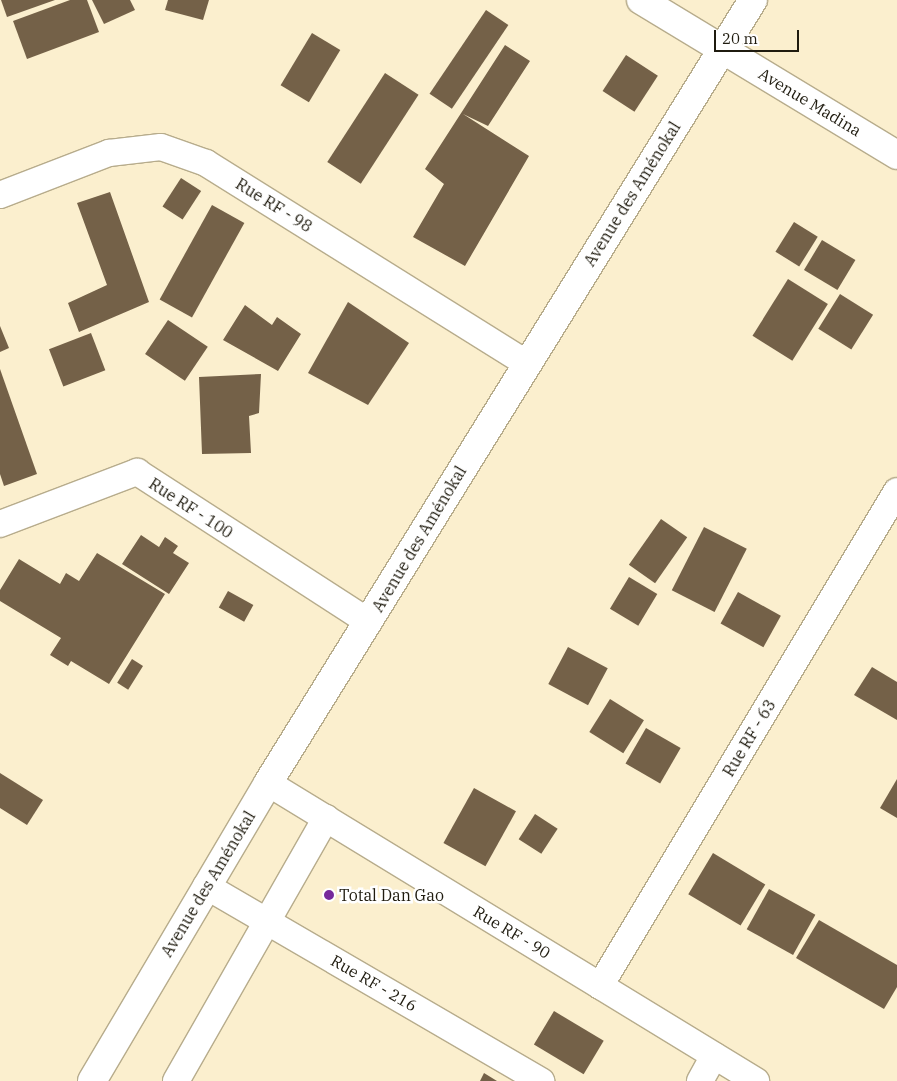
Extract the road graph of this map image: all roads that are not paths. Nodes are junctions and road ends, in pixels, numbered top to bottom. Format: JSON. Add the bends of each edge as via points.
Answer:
{"nodes":[{"id":1,"x":641,"y":0,"type":"edge"},
{"id":2,"x":753,"y":0,"type":"edge"},
{"id":3,"x":723,"y":49,"type":"junction"},
{"id":4,"x":897,"y":155,"type":"edge"},
{"id":5,"x":0,"y":195,"type":"edge"},
{"id":6,"x":526,"y":363,"type":"junction"},
{"id":7,"x":897,"y":490,"type":"edge"},
{"id":8,"x":0,"y":524,"type":"edge"},
{"id":9,"x":369,"y":622,"type":"junction"},
{"id":10,"x":268,"y":783,"type":"junction"},
{"id":11,"x":326,"y":818,"type":"junction"},
{"id":12,"x":206,"y":886,"type":"junction"},
{"id":13,"x":267,"y":921,"type":"junction"},
{"id":14,"x":600,"y":986,"type":"junction"},
{"id":15,"x":714,"y":1056,"type":"junction"},
{"id":16,"x":92,"y":1081,"type":"edge"},
{"id":17,"x":176,"y":1081,"type":"edge"},
{"id":18,"x":540,"y":1081,"type":"edge"},
{"id":19,"x":700,"y":1081,"type":"edge"},
{"id":20,"x":756,"y":1081,"type":"edge"}],
"edges":[{"from":1,"to":3,"type":"main road","name":"Avenue Madina"},
{"from":2,"to":3,"type":"main road","name":"Avenue des Aménokal"},
{"from":3,"to":4,"type":"main road","name":"Avenue Madina"},
{"from":3,"to":6,"type":"main road","name":"Avenue des Aménokal"},
{"from":5,"to":6,"type":"street","name":"Rue RF - 98","via":[[109,154],[161,147],[206,163]]},
{"from":6,"to":9,"type":"main road","name":"Avenue des Aménokal"},
{"from":7,"to":14,"type":"street","name":"Rue RF - 63"},
{"from":8,"to":9,"type":"street","name":"Rue RF - 100","via":[[137,472]]},
{"from":9,"to":10,"type":"main road","name":"Avenue des Aménokal"},
{"from":10,"to":11,"type":"street","name":"Rue RF - 90"},
{"from":10,"to":12,"type":"main road","name":"Avenue des Aménokal"},
{"from":11,"to":13,"type":"street"},
{"from":11,"to":14,"type":"street","name":"Rue RF - 90"},
{"from":12,"to":13,"type":"street","name":"Rue RF - 216"},
{"from":12,"to":16,"type":"main road","name":"Avenue des Aménokal"},
{"from":13,"to":17,"type":"street"},
{"from":13,"to":18,"type":"street","name":"Rue RF - 216"},
{"from":14,"to":15,"type":"street","name":"Rue RF - 90"},
{"from":15,"to":19,"type":"street"},
{"from":15,"to":20,"type":"street","name":"Rue RF - 90"}]}
